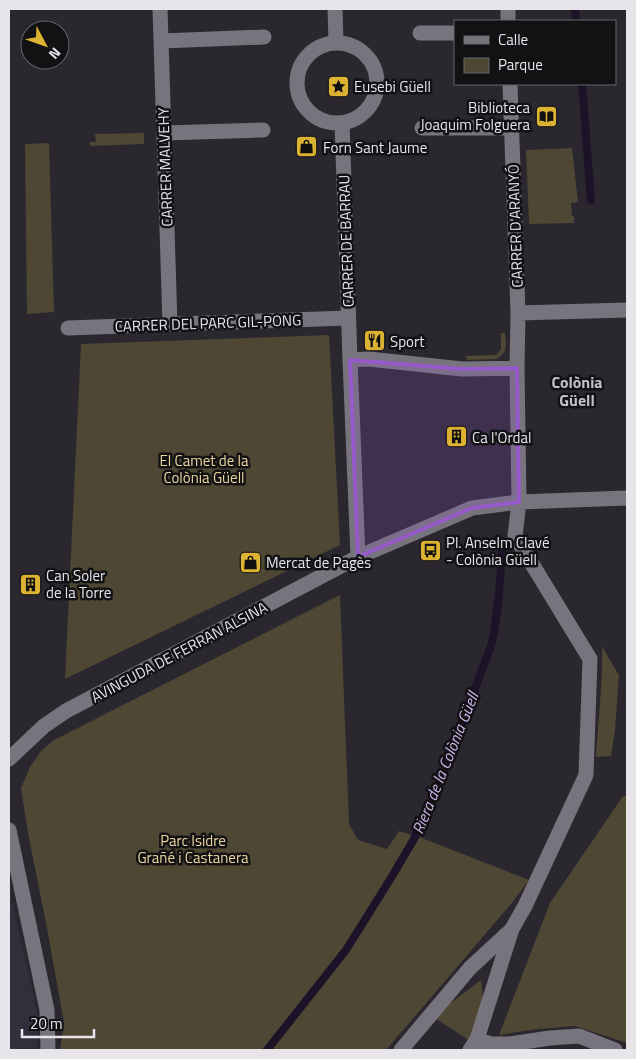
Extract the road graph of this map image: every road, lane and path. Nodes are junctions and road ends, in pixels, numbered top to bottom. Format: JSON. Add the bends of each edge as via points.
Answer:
{"nodes":[{"id":1,"x":160,"y":9,"type":"edge"},
{"id":2,"x":335,"y":9,"type":"edge"},
{"id":3,"x":420,"y":33,"type":"dead end"},
{"id":4,"x":454,"y":33,"type":"edge"},
{"id":5,"x":264,"y":37,"type":"dead end"},
{"id":6,"x":161,"y":41,"type":"junction"},
{"id":7,"x":336,"y":42,"type":"junction"},
{"id":8,"x":510,"y":85,"type":"edge"},
{"id":9,"x":342,"y":123,"type":"junction"},
{"id":10,"x":422,"y":128,"type":"dead end"},
{"id":11,"x":512,"y":128,"type":"junction"},
{"id":12,"x":263,"y":130,"type":"dead end"},
{"id":13,"x":164,"y":133,"type":"junction"},
{"id":14,"x":627,"y":310,"type":"edge"},
{"id":15,"x":518,"y":313,"type":"junction"},
{"id":16,"x":348,"y":318,"type":"junction"},
{"id":17,"x":170,"y":324,"type":"junction"},
{"id":18,"x":68,"y":328,"type":"dead end"},
{"id":19,"x":350,"y":360,"type":"junction"},
{"id":20,"x":517,"y":368,"type":"junction"},
{"id":21,"x":627,"y":498,"type":"edge"},
{"id":22,"x":519,"y":502,"type":"junction"},
{"id":23,"x":358,"y":557,"type":"junction"},
{"id":24,"x":9,"y":758,"type":"edge"},
{"id":25,"x":9,"y":830,"type":"edge"},
{"id":26,"x":512,"y":929,"type":"junction"},
{"id":27,"x":474,"y":1045,"type":"edge"},
{"id":28,"x":48,"y":1050,"type":"edge"},
{"id":29,"x":401,"y":1050,"type":"edge"},
{"id":30,"x":615,"y":1050,"type":"edge"}],
"edges":[{"from":1,"to":6,"type":"street","name":"CARRER MALVEHY"},
{"from":2,"to":7,"type":"street"},
{"from":3,"to":4,"type":"street"},
{"from":5,"to":6,"type":"street"},
{"from":6,"to":13,"type":"street","name":"CARRER MALVEHY"},
{"from":7,"to":9,"type":"street","via":[[362,50],[377,73],[378,87],[374,100],[355,119]]},
{"from":7,"to":9,"type":"street","via":[[323,44],[303,61],[297,86],[300,98],[316,118]]},
{"from":8,"to":11,"type":"street","name":"CARRER D'ARANYÓ"},
{"from":9,"to":16,"type":"street","name":"CARRER DE BARRAU"},
{"from":10,"to":11,"type":"street"},
{"from":11,"to":15,"type":"street","name":"CARRER D'ARANYÓ"},
{"from":12,"to":13,"type":"street"},
{"from":13,"to":17,"type":"street","name":"CARRER MALVEHY"},
{"from":14,"to":15,"type":"street"},
{"from":15,"to":20,"type":"street","name":"CARRER D'ARANYÓ"},
{"from":16,"to":17,"type":"street","name":"CARRER DEL PARC GIL-PONG"},
{"from":16,"to":19,"type":"street","name":"CARRER DE BARRAU"},
{"from":17,"to":18,"type":"street","name":"CARRER DEL PARC GIL-PONG"},
{"from":19,"to":20,"type":"street","via":[[462,369]]},
{"from":19,"to":23,"type":"street","name":"CARRER DE BARRAU"},
{"from":20,"to":22,"type":"street","name":"CARRER D'ARANYÓ"},
{"from":21,"to":22,"type":"street","name":"AVINGUDA DE FERRAN ALSINA"},
{"from":22,"to":23,"type":"street","name":"AVINGUDA DE FERRAN ALSINA","via":[[472,508]]},
{"from":22,"to":26,"type":"street","name":"CARRER D'ARANYÓ","via":[[515,536],[590,659],[586,775]]},
{"from":23,"to":24,"type":"street","name":"AVINGUDA DE FERRAN ALSINA","via":[[66,711]]},
{"from":25,"to":28,"type":"street","via":[[47,1010]]},
{"from":26,"to":27,"type":"street"},
{"from":26,"to":29,"type":"street","via":[[470,968]]},
{"from":27,"to":30,"type":"street","via":[[578,1036]]}]}
